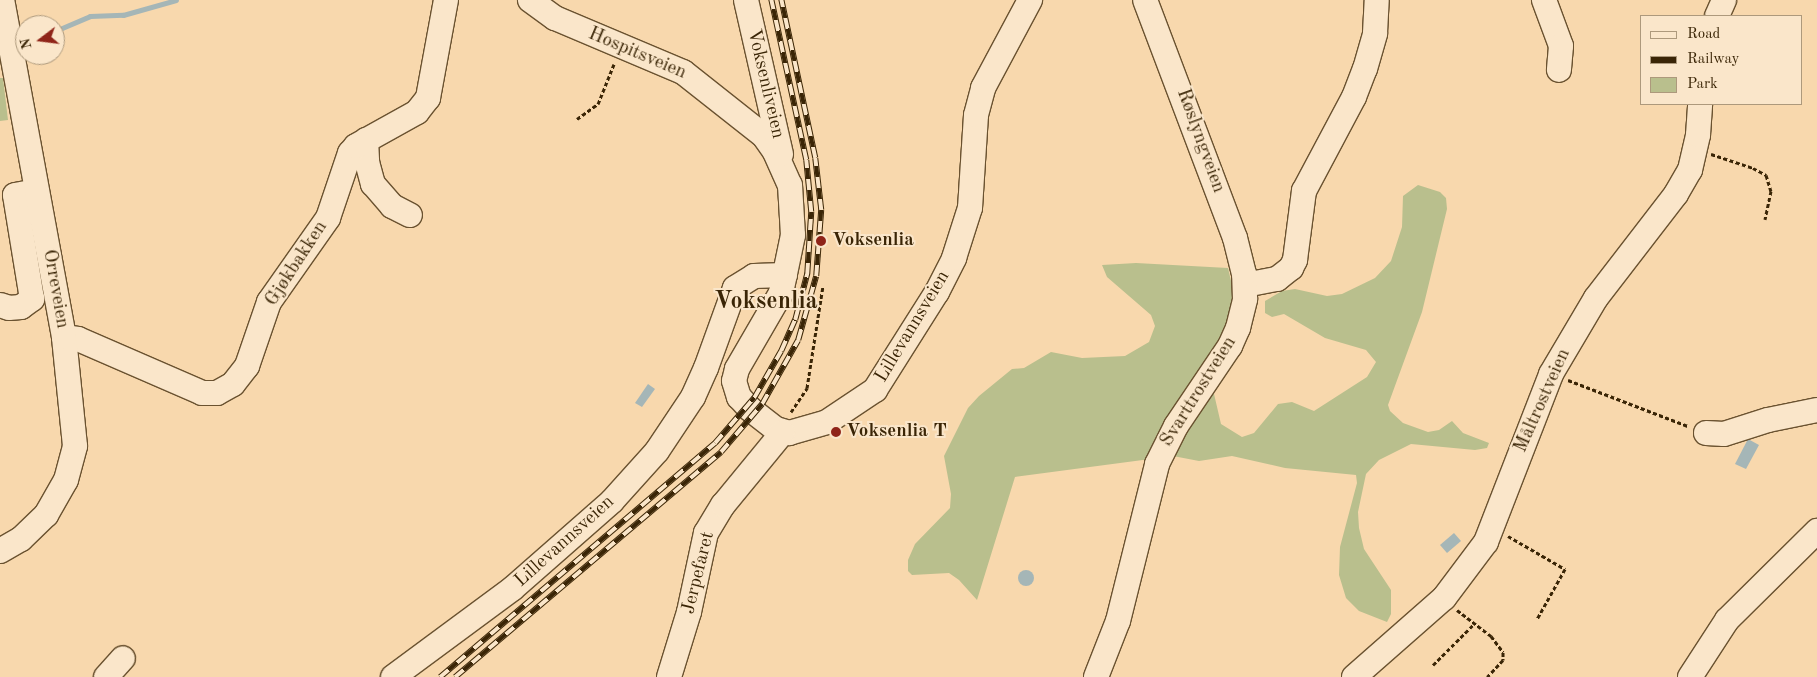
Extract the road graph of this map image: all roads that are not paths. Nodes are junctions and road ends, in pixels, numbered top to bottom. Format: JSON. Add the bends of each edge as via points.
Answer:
{"nodes":[{"id":1,"x":2,"y":0,"type":"edge"},
{"id":2,"x":446,"y":0,"type":"edge"},
{"id":3,"x":530,"y":0,"type":"edge"},
{"id":4,"x":746,"y":0,"type":"edge"},
{"id":5,"x":1030,"y":0,"type":"edge"},
{"id":6,"x":1146,"y":0,"type":"edge"},
{"id":7,"x":1377,"y":0,"type":"edge"},
{"id":8,"x":1544,"y":0,"type":"edge"},
{"id":9,"x":1724,"y":0,"type":"edge"},
{"id":10,"x":1717,"y":15,"type":"edge"},
{"id":11,"x":1559,"y":70,"type":"dead end"},
{"id":12,"x":1700,"y":105,"type":"edge"},
{"id":13,"x":367,"y":141,"type":"junction"},
{"id":14,"x":784,"y":168,"type":"junction"},
{"id":15,"x":37,"y":191,"type":"junction"},
{"id":16,"x":410,"y":215,"type":"dead end"},
{"id":17,"x":785,"y":275,"type":"junction"},
{"id":18,"x":1245,"y":285,"type":"junction"},
{"id":19,"x":0,"y":305,"type":"edge"},
{"id":20,"x":64,"y":337,"type":"junction"},
{"id":21,"x":1817,"y":410,"type":"edge"},
{"id":22,"x":785,"y":424,"type":"junction"},
{"id":23,"x":1706,"y":433,"type":"road end"},
{"id":24,"x":1817,"y":531,"type":"edge"},
{"id":25,"x":0,"y":551,"type":"edge"},
{"id":26,"x":122,"y":658,"type":"dead end"},
{"id":27,"x":106,"y":677,"type":"edge"},
{"id":28,"x":393,"y":677,"type":"edge"},
{"id":29,"x":669,"y":677,"type":"edge"},
{"id":30,"x":1096,"y":677,"type":"edge"},
{"id":31,"x":1354,"y":677,"type":"edge"},
{"id":32,"x":1690,"y":677,"type":"edge"}],
"edges":[{"from":1,"to":15,"type":"street","name":"Orreveien"},
{"from":2,"to":13,"type":"street","name":"Gjøkbakken","via":[[428,98],[417,112]]},
{"from":3,"to":14,"type":"street","name":"Hospitsveien","via":[[555,18],[667,64],[695,79],[764,136]]},
{"from":4,"to":14,"type":"street","name":"Voksenliveien"},
{"from":5,"to":22,"type":"street","name":"Lillevannsveien","via":[[983,88],[976,115],[970,208],[954,258],[937,292],[875,390],[827,422],[804,431]]},
{"from":6,"to":18,"type":"street","name":"Røslyngveien","via":[[1235,238]]},
{"from":7,"to":18,"type":"street","via":[[1375,33],[1365,69],[1354,97],[1304,191],[1295,260],[1291,268],[1277,279]]},
{"from":8,"to":11,"type":"street","via":[[1561,46]]},
{"from":9,"to":10,"type":"street"},
{"from":12,"to":31,"type":"street","name":"Måltrostveien","via":[[1696,150],[1684,183],[1596,298],[1551,374],[1493,528],[1475,560],[1444,598]]},
{"from":13,"to":16,"type":"street","via":[[365,150],[373,184],[392,206]]},
{"from":13,"to":20,"type":"street","name":"Gjøkbakken","via":[[350,153],[322,231],[269,302],[247,366],[225,389],[202,393],[78,339]]},
{"from":14,"to":17,"type":"street","name":"Hospitsveien","via":[[793,206],[793,235]]},
{"from":15,"to":19,"type":"street","via":[[15,195],[32,299],[21,307]]},
{"from":15,"to":20,"type":"street","name":"Orreveien"},
{"from":17,"to":22,"type":"street","via":[[777,300],[737,369],[734,380],[744,402]]},
{"from":17,"to":28,"type":"street","name":"Lillevannsveien","via":[[754,276],[735,288],[692,397],[657,451],[612,501],[512,589]]},
{"from":18,"to":30,"type":"street","name":"Svarttrostveien","via":[[1238,328],[1230,346],[1176,426],[1157,464],[1118,621]]},
{"from":20,"to":25,"type":"street","name":"Orreveien","via":[[75,427],[71,466],[46,515],[21,539]]},
{"from":21,"to":23,"type":"street","via":[[1768,420],[1724,434]]},
{"from":22,"to":29,"type":"street","name":"Jerpefaret","via":[[723,505],[706,533],[689,612]]},
{"from":24,"to":32,"type":"street","via":[[1727,620]]},
{"from":26,"to":27,"type":"street"}]}
